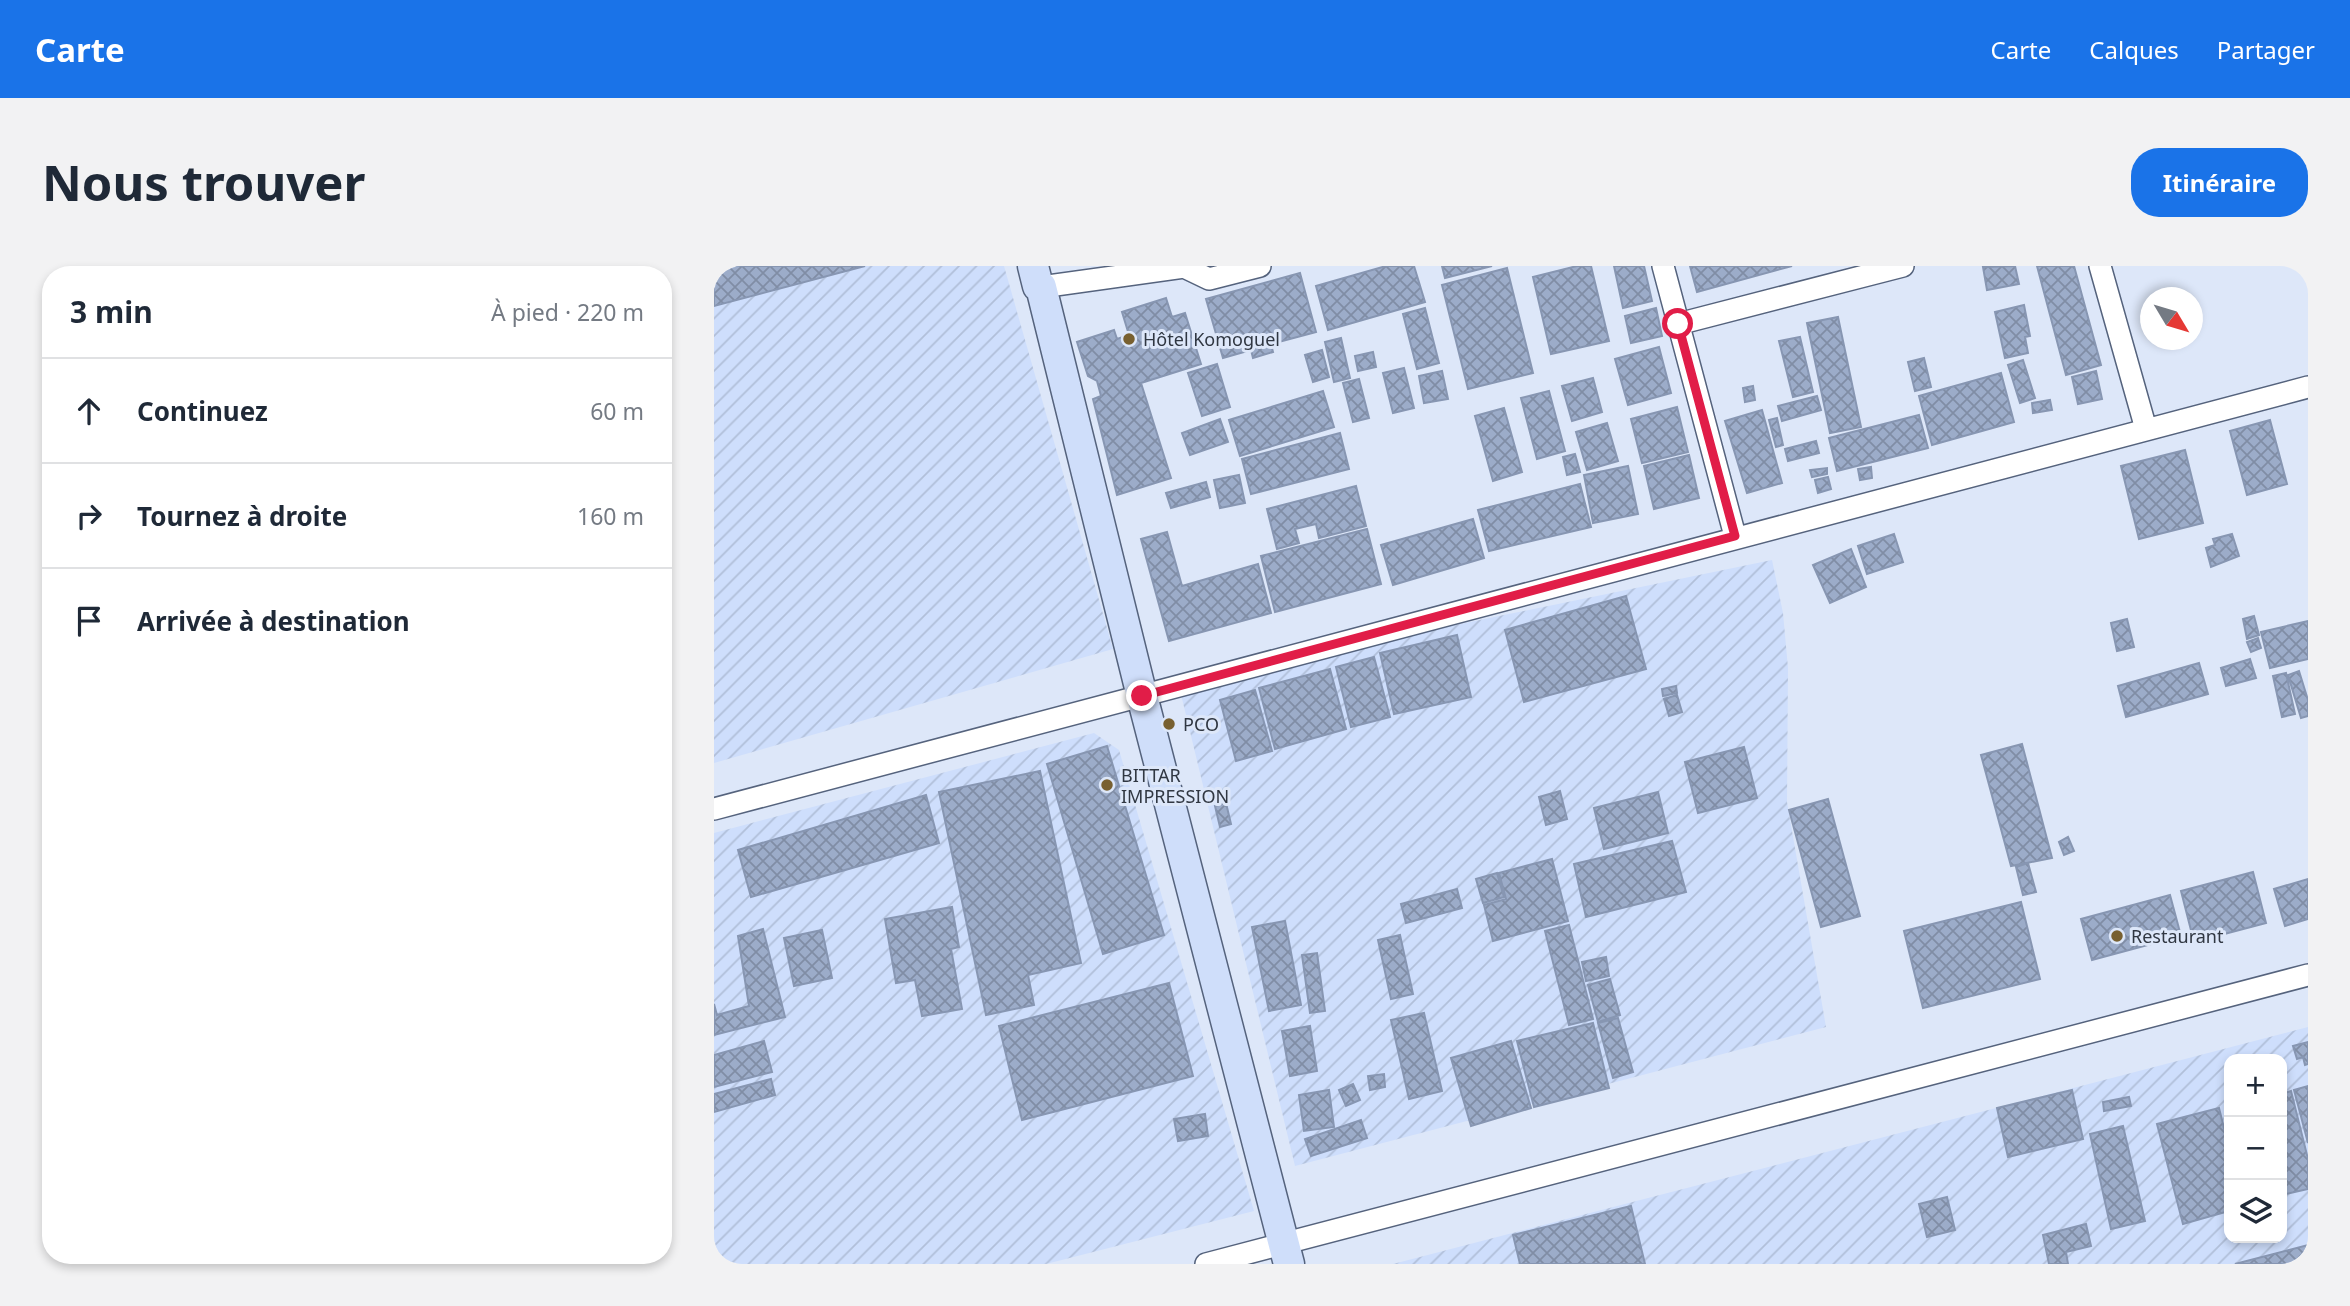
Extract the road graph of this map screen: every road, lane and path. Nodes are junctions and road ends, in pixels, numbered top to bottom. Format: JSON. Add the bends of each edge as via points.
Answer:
{"nodes":[{"id":1,"x":1260,"y":266,"type":"edge"},
{"id":2,"x":1663,"y":266,"type":"edge"},
{"id":3,"x":2100,"y":266,"type":"edge"},
{"id":4,"x":1893,"y":267,"type":"edge"},
{"id":5,"x":1037,"y":277,"type":"edge"},
{"id":6,"x":1678,"y":324,"type":"junction"},
{"id":7,"x":2308,"y":387,"type":"edge"},
{"id":8,"x":2146,"y":429,"type":"junction"},
{"id":9,"x":1735,"y":536,"type":"junction"},
{"id":10,"x":1142,"y":696,"type":"junction"},
{"id":11,"x":714,"y":809,"type":"edge"},
{"id":12,"x":2308,"y":975,"type":"edge"},
{"id":13,"x":1286,"y":1254,"type":"edge"},
{"id":14,"x":1206,"y":1264,"type":"edge"}],
"edges":[{"from":1,"to":5,"type":"street","via":[[1209,279],[1184,267]]},
{"from":2,"to":6,"type":"street"},
{"from":3,"to":8,"type":"street"},
{"from":4,"to":6,"type":"street"},
{"from":5,"to":10,"type":"main road"},
{"from":6,"to":9,"type":"street"},
{"from":7,"to":8,"type":"street"},
{"from":8,"to":9,"type":"street"},
{"from":9,"to":10,"type":"street"},
{"from":10,"to":11,"type":"street"},
{"from":10,"to":13,"type":"main road"},
{"from":12,"to":13,"type":"street"},
{"from":13,"to":14,"type":"street"}]}
